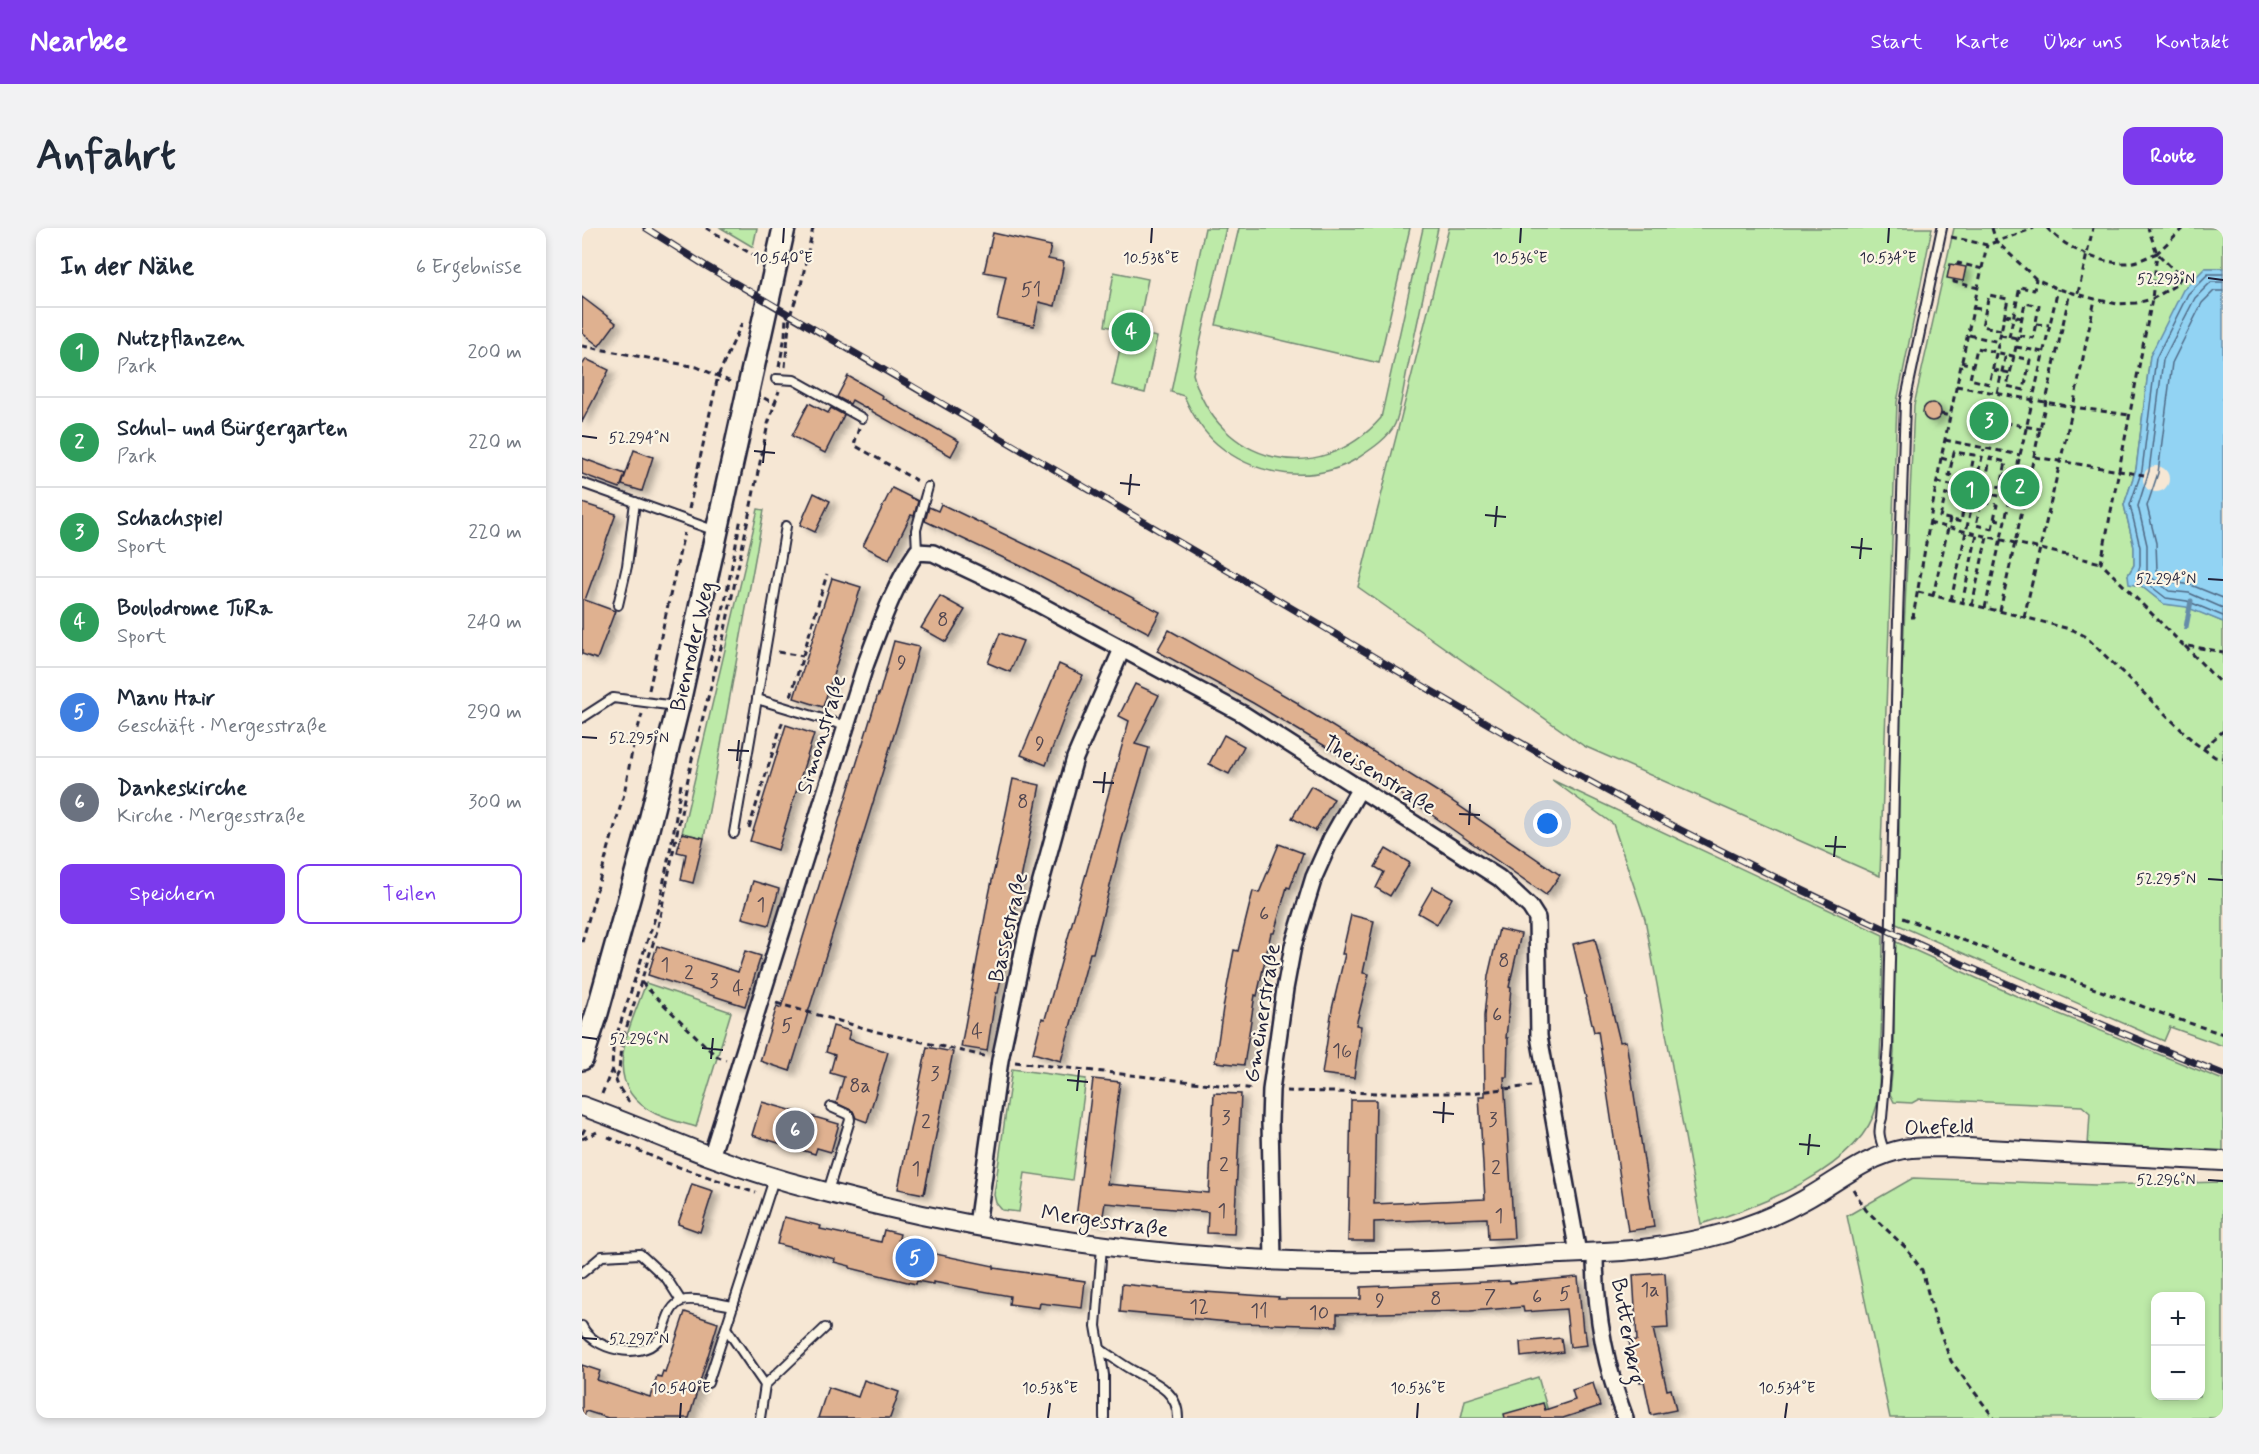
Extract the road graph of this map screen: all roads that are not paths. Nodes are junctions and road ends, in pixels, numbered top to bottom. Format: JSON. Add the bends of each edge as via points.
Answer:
{"nodes":[{"id":1,"x":784,"y":228,"type":"edge"},
{"id":2,"x":1941,"y":232,"type":"edge"},
{"id":3,"x":779,"y":380,"type":"road end"},
{"id":4,"x":862,"y":418,"type":"road end"},
{"id":5,"x":582,"y":483,"type":"edge"},
{"id":6,"x":928,"y":488,"type":"road end"},
{"id":7,"x":635,"y":502,"type":"junction"},
{"id":8,"x":786,"y":526,"type":"dead end"},
{"id":9,"x":716,"y":531,"type":"junction"},
{"id":10,"x":917,"y":552,"type":"junction"},
{"id":11,"x":618,"y":606,"type":"dead end"},
{"id":12,"x":1122,"y":649,"type":"junction"},
{"id":13,"x":757,"y":699,"type":"junction"},
{"id":14,"x":678,"y":706,"type":"junction"},
{"id":15,"x":582,"y":718,"type":"edge"},
{"id":16,"x":846,"y":726,"type":"junction"},
{"id":17,"x":1360,"y":788,"type":"junction"},
{"id":18,"x":734,"y":833,"type":"dead end"},
{"id":19,"x":590,"y":1010,"type":"edge"},
{"id":20,"x":582,"y":1059,"type":"edge"},
{"id":21,"x":831,"y":1107,"type":"dead end"},
{"id":22,"x":588,"y":1108,"type":"edge"},
{"id":23,"x":1886,"y":1154,"type":"junction"},
{"id":24,"x":711,"y":1156,"type":"junction"},
{"id":25,"x":2223,"y":1161,"type":"edge"},
{"id":26,"x":774,"y":1177,"type":"junction"},
{"id":27,"x":828,"y":1192,"type":"junction"},
{"id":28,"x":977,"y":1225,"type":"junction"},
{"id":29,"x":1102,"y":1245,"type":"junction"},
{"id":30,"x":1640,"y":1249,"type":"joint"},
{"id":31,"x":1587,"y":1252,"type":"junction"},
{"id":32,"x":1273,"y":1260,"type":"junction"},
{"id":33,"x":582,"y":1273,"type":"edge"},
{"id":34,"x":681,"y":1301,"type":"junction"},
{"id":35,"x":733,"y":1306,"type":"junction"},
{"id":36,"x":582,"y":1326,"type":"edge"},
{"id":37,"x":726,"y":1328,"type":"junction"},
{"id":38,"x":825,"y":1328,"type":"dead end"},
{"id":39,"x":1100,"y":1349,"type":"junction"},
{"id":40,"x":708,"y":1383,"type":"dead end"},
{"id":41,"x":765,"y":1385,"type":"junction"},
{"id":42,"x":760,"y":1418,"type":"edge"},
{"id":43,"x":1104,"y":1418,"type":"edge"},
{"id":44,"x":1178,"y":1418,"type":"edge"},
{"id":45,"x":1625,"y":1418,"type":"edge"}],
"edges":[{"from":1,"to":9,"type":"main road","name":"Bienroder Weg"},
{"from":2,"to":23,"type":"lane","via":[[1905,403],[1888,1046],[1878,1128]]},
{"from":3,"to":4,"type":"lane","via":[[794,380]]},
{"from":5,"to":7,"type":"lane"},
{"from":6,"to":10,"type":"lane","name":"Simonstraße","via":[[916,530]]},
{"from":7,"to":9,"type":"lane"},
{"from":7,"to":11,"type":"lane"},
{"from":8,"to":13,"type":"lane"},
{"from":9,"to":14,"type":"main road","name":"Bienroder Weg"},
{"from":10,"to":12,"type":"street","name":"Theisenstraße","via":[[933,553],[958,564]]},
{"from":10,"to":16,"type":"street","name":"Simonstraße","via":[[892,595]]},
{"from":12,"to":17,"type":"street","name":"Theisenstraße","via":[[1243,714]]},
{"from":12,"to":28,"type":"street","name":"Bassestraße","via":[[1075,758],[1029,929],[1000,1060]]},
{"from":13,"to":16,"type":"lane"},
{"from":13,"to":18,"type":"lane"},
{"from":14,"to":15,"type":"lane","via":[[613,698]]},
{"from":14,"to":19,"type":"main road","name":"Bienroder Weg","via":[[645,841]]},
{"from":16,"to":24,"type":"street","name":"Simonstraße"},
{"from":17,"to":31,"type":"street","name":"Theisenstraße","via":[[1499,878],[1534,912],[1538,932],[1539,1036]]},
{"from":17,"to":32,"type":"street","name":"Gmeinerstraße","via":[[1314,877],[1302,910],[1285,990],[1271,1090]]},
{"from":19,"to":20,"type":"main road","name":"Bienroder Weg"},
{"from":21,"to":27,"type":"lane","via":[[849,1115],[850,1120]]},
{"from":22,"to":24,"type":"street","name":"Mergesstraße"},
{"from":23,"to":25,"type":"street","name":"Ohefeld","via":[[1947,1147]]},
{"from":23,"to":30,"type":"street","name":"Ohefeld","via":[[1804,1200],[1739,1229],[1705,1240]]},
{"from":24,"to":26,"type":"street","name":"Mergesstraße"},
{"from":26,"to":27,"type":"street","name":"Mergesstraße"},
{"from":26,"to":35,"type":"lane"},
{"from":27,"to":28,"type":"street","name":"Mergesstraße"},
{"from":28,"to":29,"type":"street","name":"Mergesstraße"},
{"from":29,"to":32,"type":"street","name":"Mergesstraße"},
{"from":29,"to":39,"type":"lane","via":[[1096,1326]]},
{"from":30,"to":31,"type":"street","name":"Mergesstraße"},
{"from":31,"to":32,"type":"street","name":"Mergesstraße","via":[[1440,1261]]},
{"from":31,"to":45,"type":"street","name":"Butterberg","via":[[1595,1272],[1605,1351]]},
{"from":33,"to":34,"type":"lane","via":[[602,1256],[640,1254],[667,1280]]},
{"from":34,"to":35,"type":"lane"},
{"from":34,"to":36,"type":"lane","via":[[671,1311],[658,1340],[643,1350],[608,1348],[585,1333]]},
{"from":35,"to":37,"type":"lane"},
{"from":37,"to":40,"type":"lane"},
{"from":37,"to":41,"type":"lane"},
{"from":38,"to":41,"type":"lane"},
{"from":39,"to":43,"type":"lane"},
{"from":39,"to":44,"type":"lane","via":[[1166,1389],[1175,1400]]},
{"from":41,"to":42,"type":"lane"}]}
